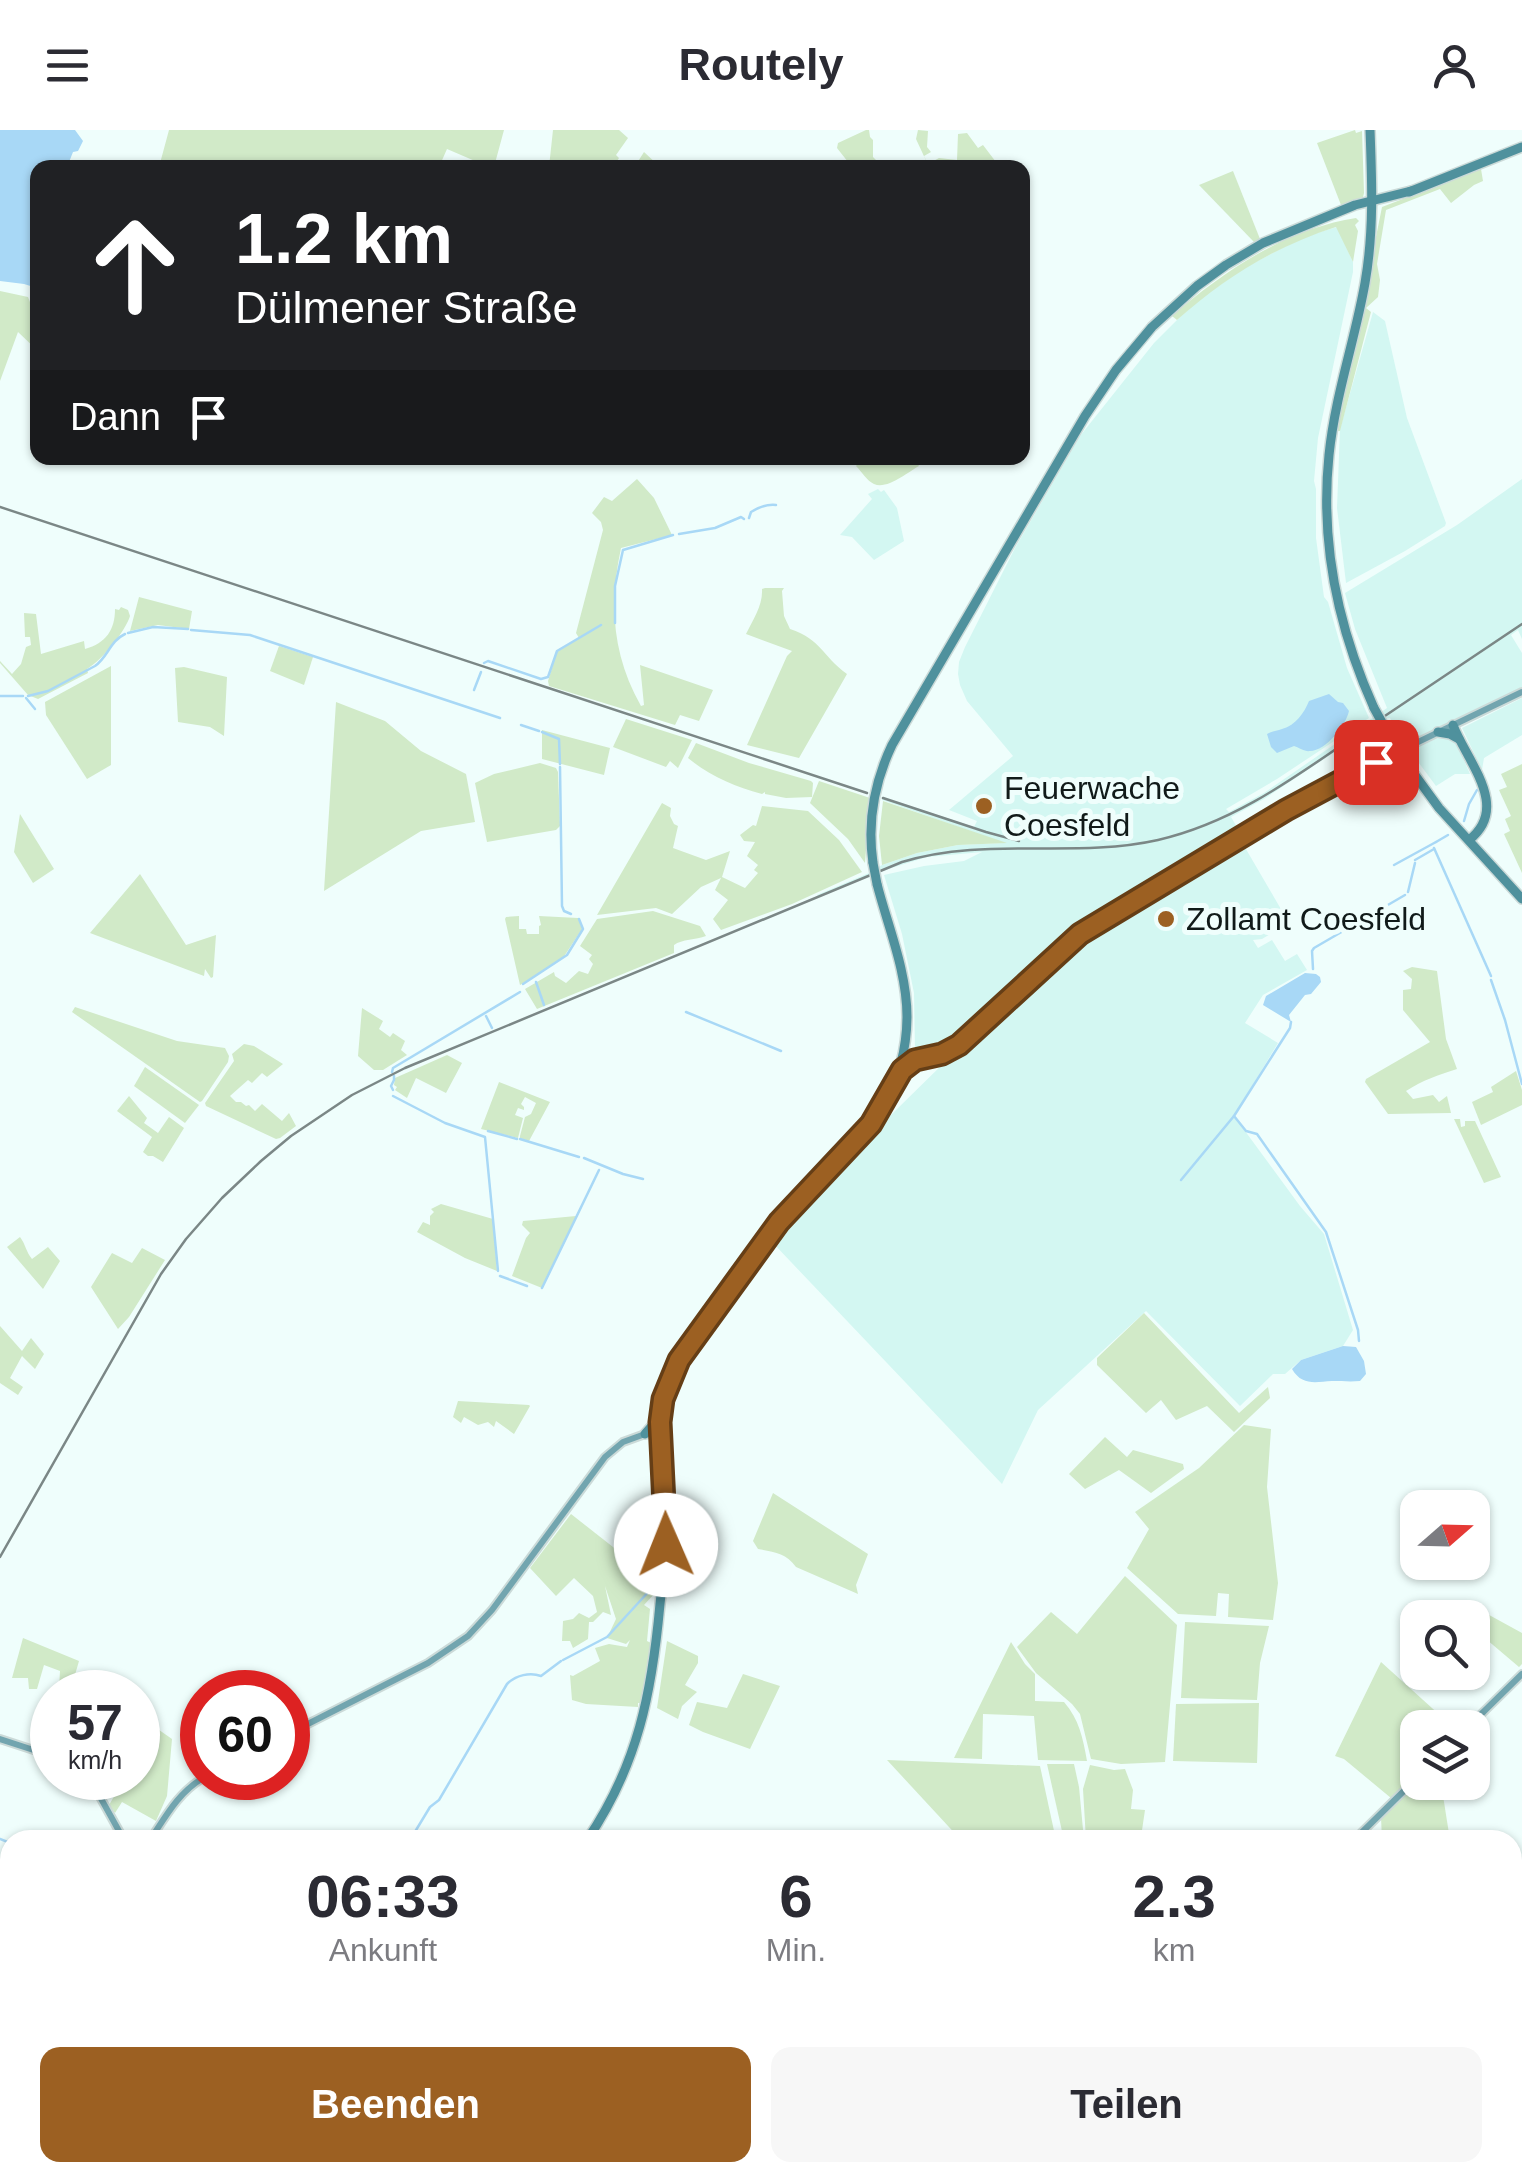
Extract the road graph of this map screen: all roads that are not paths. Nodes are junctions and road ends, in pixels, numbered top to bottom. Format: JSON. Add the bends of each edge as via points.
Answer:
{"nodes":[{"id":1,"x":1370,"y":130,"type":"edge"},
{"id":2,"x":1522,"y":147,"type":"edge"},
{"id":3,"x":1372,"y":203,"type":"junction"},
{"id":4,"x":1522,"y":692,"type":"edge"},
{"id":5,"x":1453,"y":725,"type":"junction"},
{"id":6,"x":1438,"y":732,"type":"junction"},
{"id":7,"x":1461,"y":741,"type":"junction"},
{"id":8,"x":1478,"y":832,"type":"junction"},
{"id":9,"x":1469,"y":840,"type":"junction"},
{"id":10,"x":1484,"y":857,"type":"junction"},
{"id":11,"x":1522,"y":899,"type":"edge"},
{"id":12,"x":903,"y":1054,"type":"junction"},
{"id":13,"x":924,"y":1057,"type":"junction"},
{"id":14,"x":897,"y":1076,"type":"junction"},
{"id":15,"x":661,"y":1412,"type":"junction"},
{"id":16,"x":642,"y":1435,"type":"junction"},
{"id":17,"x":660,"y":1442,"type":"junction"},
{"id":18,"x":1522,"y":1674,"type":"edge"},
{"id":19,"x":1486,"y":1710,"type":"edge"},
{"id":20,"x":310,"y":1723,"type":"edge"},
{"id":21,"x":0,"y":1739,"type":"edge"},
{"id":22,"x":30,"y":1749,"type":"edge"},
{"id":23,"x":1400,"y":1795,"type":"edge"},
{"id":24,"x":180,"y":1797,"type":"edge"},
{"id":25,"x":102,"y":1800,"type":"edge"},
{"id":26,"x":118,"y":1830,"type":"edge"},
{"id":27,"x":157,"y":1830,"type":"edge"},
{"id":28,"x":593,"y":1830,"type":"edge"},
{"id":29,"x":1364,"y":1830,"type":"edge"}],
"edges":[{"from":1,"to":3,"type":"main road"},
{"from":2,"to":3,"type":"main road"},
{"from":3,"to":9,"type":"main road","bridge":true,"via":[[1366,277],[1330,453],[1328,519],[1338,604],[1362,680],[1392,742]]},
{"from":3,"to":12,"type":"main road","bridge":true,"via":[[1279,236],[1215,273],[1134,347],[1085,416],[916,701],[877,784],[872,815],[873,863],[906,994]]},
{"from":4,"to":5,"type":"street"},
{"from":5,"to":6,"type":"street"},
{"from":5,"to":7,"type":"main road"},
{"from":6,"to":7,"type":"main road"},
{"from":6,"to":13,"type":"street","via":[[1318,792],[1104,918],[1064,946],[959,1045]]},
{"from":7,"to":8,"type":"main road","via":[[1487,800]]},
{"from":8,"to":9,"type":"main road"},
{"from":8,"to":10,"type":"main road"},
{"from":9,"to":10,"type":"main road"},
{"from":10,"to":11,"type":"main road"},
{"from":12,"to":13,"type":"street"},
{"from":12,"to":14,"type":"main road"},
{"from":13,"to":14,"type":"main road"},
{"from":14,"to":15,"type":"main road","via":[[871,1124],[787,1212],[691,1341]]},
{"from":15,"to":16,"type":"main road"},
{"from":15,"to":17,"type":"main road"},
{"from":16,"to":17,"type":"street"},
{"from":16,"to":20,"type":"street","via":[[602,1460],[474,1631]]},
{"from":17,"to":28,"type":"main road","via":[[666,1545],[649,1697],[627,1768]]},
{"from":18,"to":19,"type":"street"},
{"from":21,"to":22,"type":"street"},
{"from":23,"to":29,"type":"street"},
{"from":24,"to":27,"type":"street"},
{"from":25,"to":26,"type":"street"}]}
